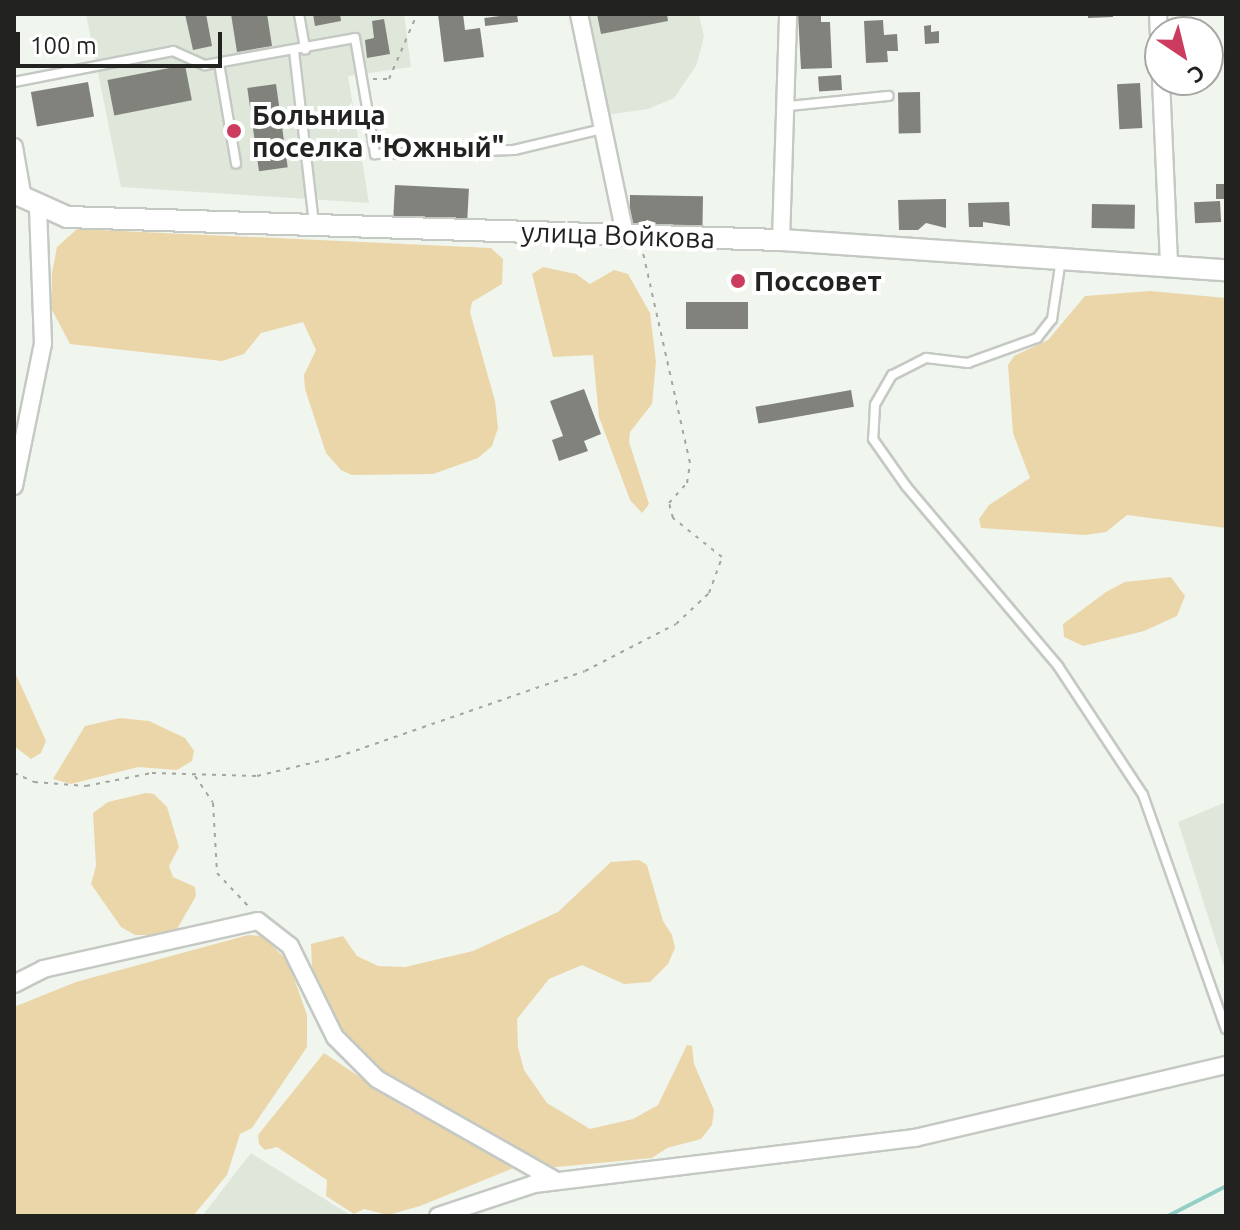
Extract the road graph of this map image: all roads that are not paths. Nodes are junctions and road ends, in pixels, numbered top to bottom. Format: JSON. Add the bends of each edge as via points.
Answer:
{"nodes":[{"id":1,"x":299,"y":14,"type":"edge"},
{"id":2,"x":579,"y":14,"type":"edge"},
{"id":3,"x":788,"y":14,"type":"edge"},
{"id":4,"x":305,"y":49,"type":"junction"},
{"id":5,"x":294,"y":51,"type":"junction"},
{"id":6,"x":219,"y":63,"type":"junction"},
{"id":7,"x":14,"y":82,"type":"edge"},
{"id":8,"x":889,"y":96,"type":"dead end"},
{"id":9,"x":1162,"y":96,"type":"edge"},
{"id":10,"x":788,"y":106,"type":"junction"},
{"id":11,"x":602,"y":129,"type":"junction"},
{"id":12,"x":14,"y":147,"type":"edge"},
{"id":13,"x":236,"y":164,"type":"dead end"},
{"id":14,"x":25,"y":200,"type":"edge"},
{"id":15,"x":314,"y":228,"type":"junction"},
{"id":16,"x":632,"y":234,"type":"junction"},
{"id":17,"x":781,"y":240,"type":"junction"},
{"id":18,"x":1061,"y":258,"type":"junction"},
{"id":19,"x":1169,"y":266,"type":"junction"},
{"id":20,"x":1226,"y":270,"type":"edge"},
{"id":21,"x":20,"y":435,"type":"edge"},
{"id":22,"x":14,"y":486,"type":"edge"},
{"id":23,"x":14,"y":984,"type":"edge"},
{"id":24,"x":1226,"y":1029,"type":"edge"},
{"id":25,"x":1226,"y":1065,"type":"edge"},
{"id":26,"x":555,"y":1180,"type":"junction"},
{"id":27,"x":438,"y":1216,"type":"edge"}],
"edges":[{"from":1,"to":4,"type":"lane"},
{"from":2,"to":11,"type":"street"},
{"from":3,"to":10,"type":"street"},
{"from":4,"to":5,"type":"lane"},
{"from":4,"to":11,"type":"lane","via":[[355,38],[375,154],[514,150]]},
{"from":5,"to":6,"type":"lane"},
{"from":5,"to":15,"type":"lane"},
{"from":6,"to":7,"type":"lane","via":[[205,65],[173,51]]},
{"from":6,"to":13,"type":"lane"},
{"from":8,"to":10,"type":"lane"},
{"from":9,"to":19,"type":"street"},
{"from":10,"to":17,"type":"street"},
{"from":11,"to":16,"type":"street"},
{"from":12,"to":14,"type":"street"},
{"from":14,"to":15,"type":"street","name":"улица Войкова","via":[[67,217]]},
{"from":14,"to":21,"type":"street","via":[[43,344]]},
{"from":15,"to":16,"type":"street","name":"улица Войкова"},
{"from":16,"to":17,"type":"street","name":"улица Войкова"},
{"from":17,"to":18,"type":"street","name":"улица Войкова"},
{"from":18,"to":19,"type":"street","name":"улица Войкова"},
{"from":18,"to":24,"type":"lane","via":[[1052,319],[1037,338],[968,363],[926,358],[892,375],[875,405],[873,439],[906,486],[1058,666],[1143,795]]},
{"from":19,"to":20,"type":"street","name":"улица Войкова"},
{"from":21,"to":22,"type":"street"},
{"from":23,"to":26,"type":"street","via":[[43,969],[258,921],[290,946],[335,1037],[377,1079]]},
{"from":25,"to":26,"type":"street","via":[[901,1141]]},
{"from":26,"to":27,"type":"street","via":[[506,1190]]}]}
